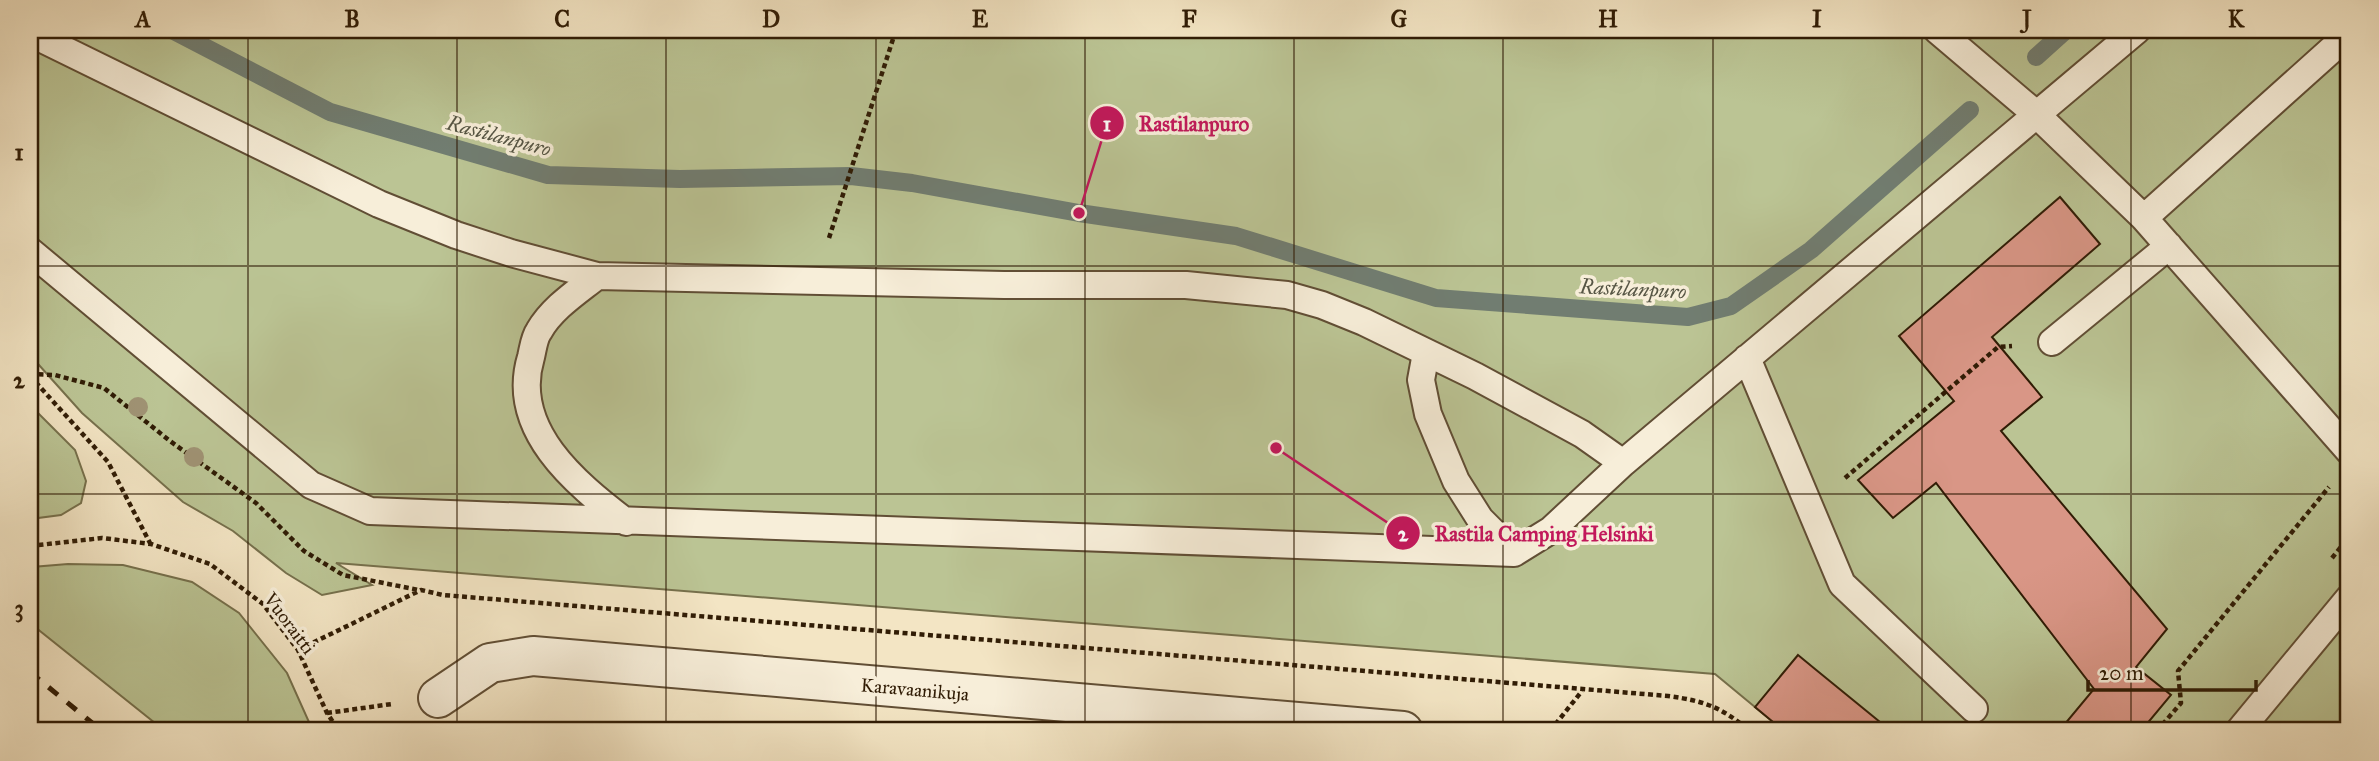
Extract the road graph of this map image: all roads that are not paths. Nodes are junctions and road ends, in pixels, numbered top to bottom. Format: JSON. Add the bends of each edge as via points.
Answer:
{"nodes":[{"id":1,"x":1937,"y":30,"type":"edge"},
{"id":2,"x":2137,"y":30,"type":"edge"},
{"id":3,"x":30,"y":33,"type":"edge"},
{"id":4,"x":2349,"y":34,"type":"edge"},
{"id":5,"x":2036,"y":114,"type":"junction"},
{"id":6,"x":2144,"y":218,"type":"junction"},
{"id":7,"x":2169,"y":246,"type":"junction"},
{"id":8,"x":30,"y":251,"type":"edge"},
{"id":9,"x":597,"y":276,"type":"junction"},
{"id":10,"x":2052,"y":342,"type":"road end"},
{"id":11,"x":1426,"y":353,"type":"junction"},
{"id":12,"x":1747,"y":358,"type":"junction"},
{"id":13,"x":2349,"y":451,"type":"edge"},
{"id":14,"x":1623,"y":463,"type":"junction"},
{"id":15,"x":626,"y":522,"type":"junction"},
{"id":16,"x":1514,"y":552,"type":"junction"},
{"id":17,"x":2349,"y":598,"type":"edge"},
{"id":18,"x":438,"y":698,"type":"road end"},
{"id":19,"x":1974,"y":709,"type":"dead end"},
{"id":20,"x":1403,"y":731,"type":"edge"},
{"id":21,"x":2239,"y":731,"type":"edge"}],
"edges":[{"from":1,"to":5,"type":"lane"},
{"from":2,"to":5,"type":"lane"},
{"from":3,"to":9,"type":"lane","via":[[379,204],[500,250]]},
{"from":4,"to":6,"type":"lane"},
{"from":5,"to":6,"type":"lane"},
{"from":5,"to":12,"type":"lane"},
{"from":6,"to":7,"type":"lane"},
{"from":7,"to":10,"type":"lane"},
{"from":7,"to":13,"type":"lane"},
{"from":8,"to":15,"type":"lane","via":[[311,485],[332,495],[370,510]]},
{"from":9,"to":11,"type":"lane","via":[[1186,285],[1287,295],[1364,321]]},
{"from":9,"to":15,"type":"lane","via":[[562,303],[538,331],[527,368],[528,408],[541,439],[581,487]]},
{"from":11,"to":14,"type":"lane","via":[[1582,434]]},
{"from":11,"to":16,"type":"lane","via":[[1421,380],[1428,414],[1456,481],[1480,519]]},
{"from":12,"to":14,"type":"lane"},
{"from":12,"to":19,"type":"lane","via":[[1842,584]]},
{"from":14,"to":16,"type":"lane","via":[[1551,530]]},
{"from":15,"to":16,"type":"lane"},
{"from":17,"to":21,"type":"lane"},
{"from":18,"to":20,"type":"street","name":"Karavaanikuja","via":[[490,663],[533,656]]}]}
